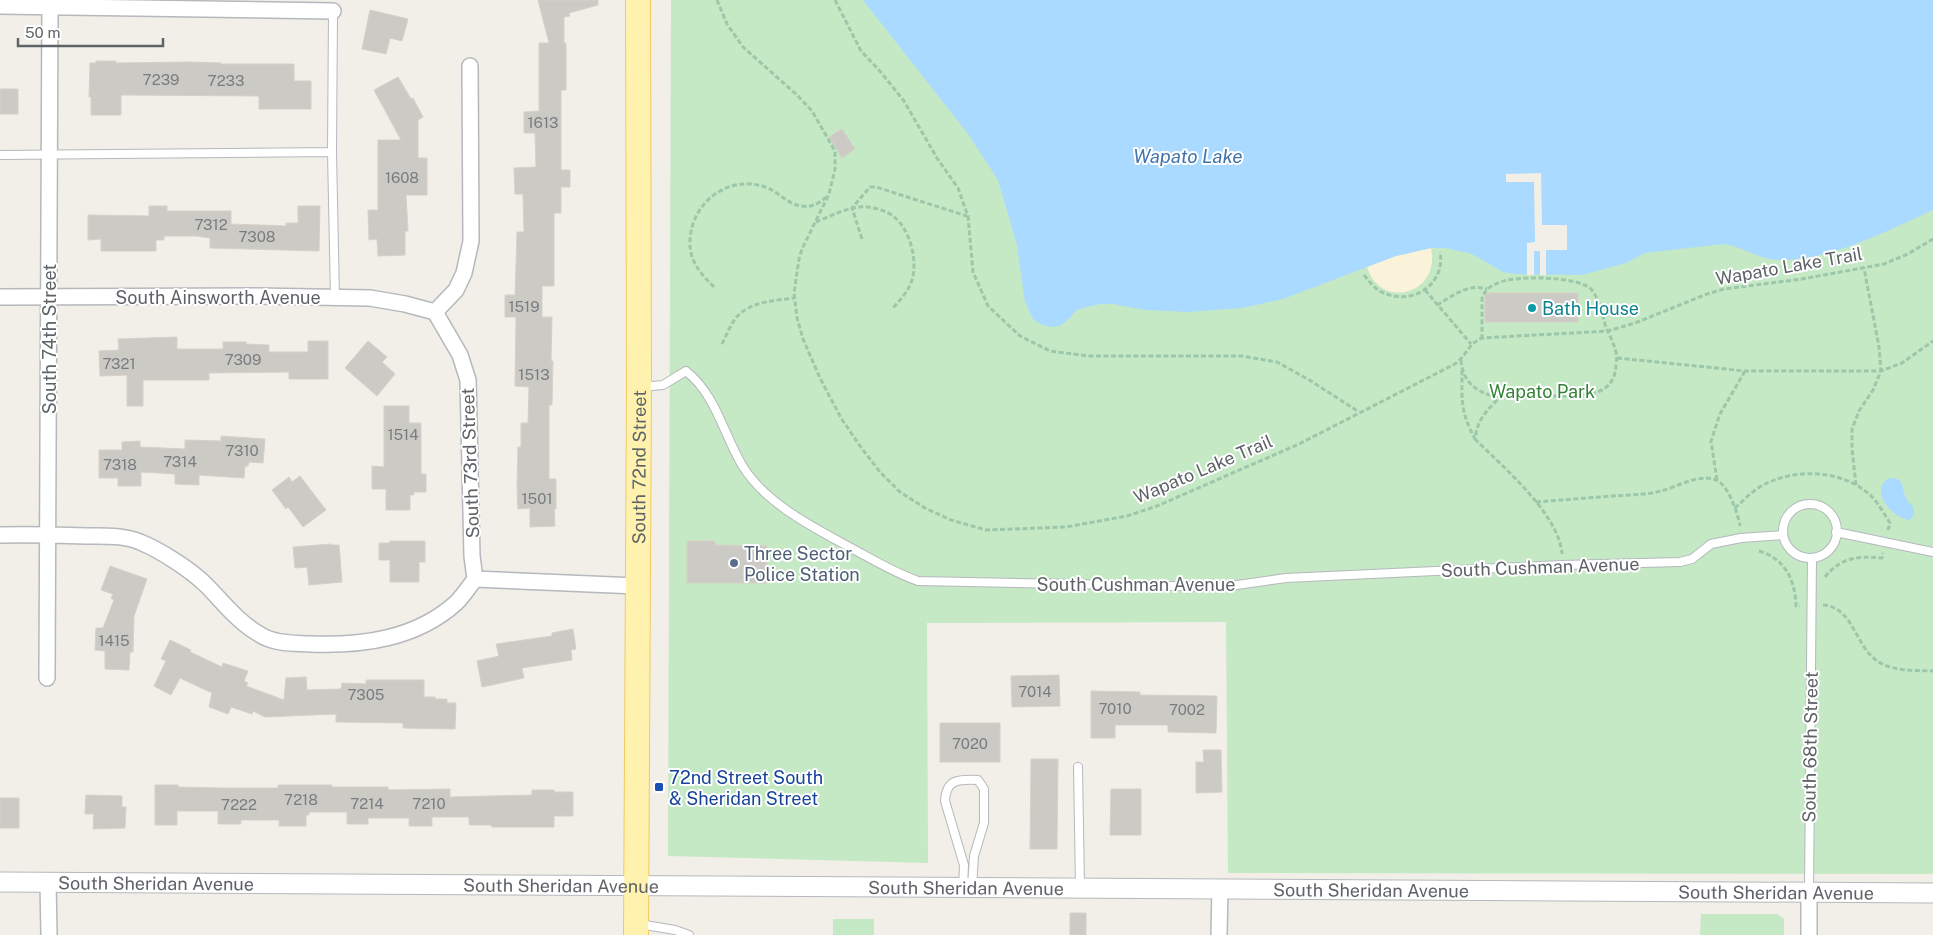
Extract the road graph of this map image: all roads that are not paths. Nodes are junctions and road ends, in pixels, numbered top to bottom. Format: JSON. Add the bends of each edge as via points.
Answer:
{"nodes":[{"id":1,"x":638,"y":0,"type":"edge"},
{"id":2,"x":49,"y":4,"type":"edge"},
{"id":3,"x":0,"y":6,"type":"edge"},
{"id":4,"x":332,"y":11,"type":"joint"},
{"id":5,"x":470,"y":66,"type":"dead end"},
{"id":6,"x":332,"y":152,"type":"junction"},
{"id":7,"x":0,"y":155,"type":"edge"},
{"id":8,"x":49,"y":156,"type":"junction"},
{"id":9,"x":0,"y":297,"type":"edge"},
{"id":10,"x":49,"y":298,"type":"junction"},
{"id":11,"x":336,"y":298,"type":"junction"},
{"id":12,"x":435,"y":312,"type":"junction"},
{"id":13,"x":639,"y":388,"type":"junction"},
{"id":14,"x":1836,"y":532,"type":"junction"},
{"id":15,"x":47,"y":534,"type":"junction"},
{"id":16,"x":0,"y":535,"type":"edge"},
{"id":17,"x":1783,"y":535,"type":"junction"},
{"id":18,"x":1933,"y":552,"type":"edge"},
{"id":19,"x":1812,"y":558,"type":"junction"},
{"id":20,"x":475,"y":579,"type":"junction"},
{"id":21,"x":637,"y":586,"type":"junction"},
{"id":22,"x":47,"y":678,"type":"dead end"},
{"id":23,"x":1078,"y":767,"type":"dead end"},
{"id":24,"x":0,"y":882,"type":"edge"},
{"id":25,"x":48,"y":882,"type":"junction"},
{"id":26,"x":636,"y":884,"type":"junction"},
{"id":27,"x":967,"y":887,"type":"junction"},
{"id":28,"x":1080,"y":887,"type":"junction"},
{"id":29,"x":1220,"y":888,"type":"junction"},
{"id":30,"x":1809,"y":893,"type":"junction"},
{"id":31,"x":1933,"y":894,"type":"edge"},
{"id":32,"x":636,"y":929,"type":"edge"},
{"id":33,"x":49,"y":935,"type":"edge"},
{"id":34,"x":688,"y":935,"type":"edge"},
{"id":35,"x":1219,"y":935,"type":"edge"},
{"id":36,"x":1809,"y":935,"type":"edge"}],
"edges":[{"from":1,"to":13,"type":"main road","name":"South 72nd Street"},
{"from":2,"to":3,"type":"street"},
{"from":2,"to":4,"type":"street"},
{"from":2,"to":8,"type":"street","name":"South 74th Street"},
{"from":4,"to":6,"type":"lane"},
{"from":5,"to":12,"type":"street","via":[[471,242],[464,273],[456,290]]},
{"from":6,"to":8,"type":"lane"},
{"from":6,"to":11,"type":"lane"},
{"from":7,"to":8,"type":"lane"},
{"from":8,"to":10,"type":"street","name":"South 74th Street"},
{"from":9,"to":10,"type":"street","name":"South Ainsworth Avenue"},
{"from":10,"to":11,"type":"street","name":"South Ainsworth Avenue"},
{"from":10,"to":15,"type":"street","name":"South 74th Street"},
{"from":11,"to":12,"type":"street","name":"South Ainsworth Avenue","via":[[370,298]]},
{"from":12,"to":20,"type":"street","name":"South 73rd Street","via":[[460,355],[468,380]]},
{"from":13,"to":17,"type":"lane","name":"South Cushman Avenue","via":[[663,385],[686,371],[697,380],[716,409],[743,467],[774,500],[802,520],[899,574],[918,581],[1223,587],[1286,578],[1680,562],[1692,559],[1712,544]]},
{"from":13,"to":21,"type":"main road","name":"South 72nd Street"},
{"from":14,"to":17,"type":"lane","via":[[1830,514],[1823,508],[1807,504],[1786,518]]},
{"from":14,"to":18,"type":"lane"},
{"from":14,"to":19,"type":"lane","via":[[1828,552]]},
{"from":15,"to":16,"type":"street"},
{"from":15,"to":20,"type":"street","via":[[110,536],[138,541],[158,550],[204,583],[253,630],[270,640],[286,643],[362,643],[391,638],[437,616],[456,602]]},
{"from":15,"to":22,"type":"street","name":"South 74th Street"},
{"from":17,"to":19,"type":"lane","via":[[1796,555]]},
{"from":19,"to":30,"type":"lane","name":"South 68th Street"},
{"from":20,"to":21,"type":"street"},
{"from":21,"to":26,"type":"main road","name":"South 72nd Street"},
{"from":23,"to":28,"type":"lane"},
{"from":24,"to":25,"type":"street","name":"South Sheridan Avenue"},
{"from":25,"to":26,"type":"street","name":"South Sheridan Avenue"},
{"from":25,"to":33,"type":"street"},
{"from":26,"to":27,"type":"street","name":"South Sheridan Avenue"},
{"from":26,"to":32,"type":"main road","name":"South 72nd Street"},
{"from":27,"to":27,"type":"lane","via":[[984,823],[984,789],[978,780],[966,779],[949,786],[945,801],[964,865]]},
{"from":27,"to":28,"type":"street","name":"South Sheridan Avenue"},
{"from":28,"to":29,"type":"street","name":"South Sheridan Avenue"},
{"from":29,"to":30,"type":"street","name":"South Sheridan Avenue"},
{"from":29,"to":35,"type":"street"},
{"from":30,"to":31,"type":"street","name":"South Sheridan Avenue"},
{"from":30,"to":36,"type":"street","name":"South 68th Street"},
{"from":32,"to":34,"type":"lane","via":[[675,930]]}]}
